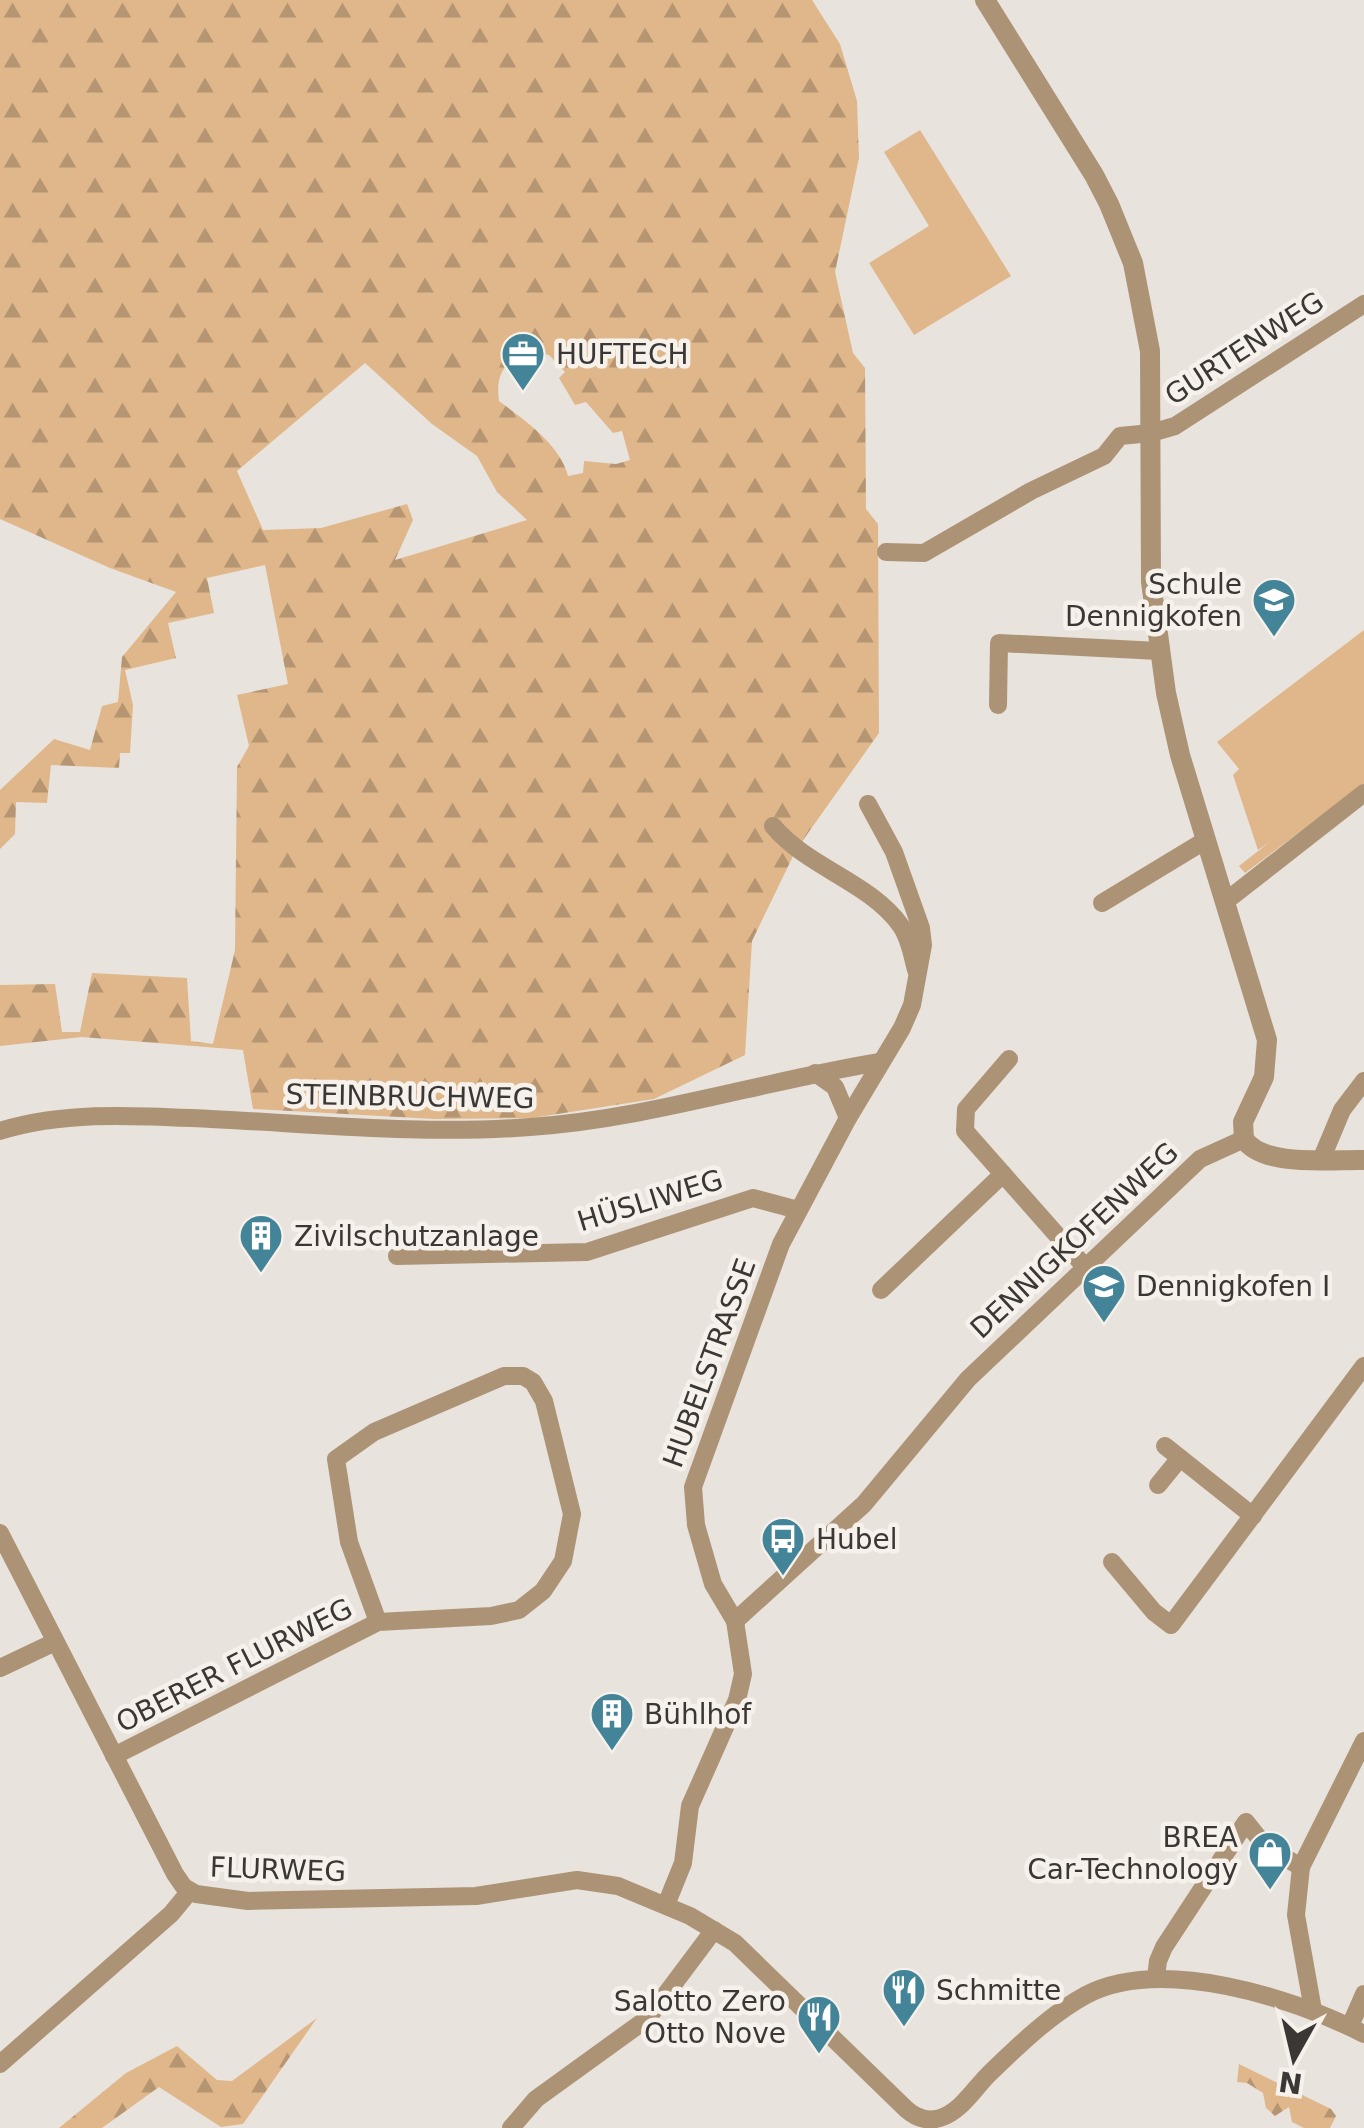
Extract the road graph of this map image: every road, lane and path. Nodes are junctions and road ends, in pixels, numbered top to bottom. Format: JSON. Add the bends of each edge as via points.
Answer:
{"nodes":[{"id":1,"x":985,"y":0,"type":"edge"},
{"id":2,"x":1364,"y":304,"type":"edge"},
{"id":3,"x":1151,"y":433,"type":"junction"},
{"id":4,"x":886,"y":552,"type":"dead end"},
{"id":5,"x":1159,"y":651,"type":"junction"},
{"id":6,"x":998,"y":705,"type":"dead end"},
{"id":7,"x":1364,"y":794,"type":"edge"},
{"id":8,"x":868,"y":804,"type":"dead end"},
{"id":9,"x":773,"y":826,"type":"dead end"},
{"id":10,"x":1206,"y":840,"type":"junction"},
{"id":11,"x":1226,"y":902,"type":"junction"},
{"id":12,"x":1102,"y":904,"type":"dead end"},
{"id":13,"x":916,"y":971,"type":"junction"},
{"id":14,"x":1009,"y":1059,"type":"dead end"},
{"id":15,"x":880,"y":1062,"type":"junction"},
{"id":16,"x":815,"y":1073,"type":"junction"},
{"id":17,"x":1364,"y":1081,"type":"edge"},
{"id":18,"x":848,"y":1118,"type":"junction"},
{"id":19,"x":0,"y":1132,"type":"edge"},
{"id":20,"x":1244,"y":1138,"type":"junction"},
{"id":21,"x":1321,"y":1160,"type":"junction"},
{"id":22,"x":1364,"y":1160,"type":"edge"},
{"id":23,"x":1003,"y":1174,"type":"junction"},
{"id":24,"x":798,"y":1210,"type":"junction"},
{"id":25,"x":397,"y":1256,"type":"dead end"},
{"id":26,"x":1086,"y":1268,"type":"junction"},
{"id":27,"x":881,"y":1290,"type":"dead end"},
{"id":28,"x":1364,"y":1366,"type":"edge"},
{"id":29,"x":1158,"y":1485,"type":"dead end"},
{"id":30,"x":1253,"y":1516,"type":"junction"},
{"id":31,"x":0,"y":1533,"type":"edge"},
{"id":32,"x":1112,"y":1562,"type":"dead end"},
{"id":33,"x":735,"y":1621,"type":"junction"},
{"id":34,"x":378,"y":1622,"type":"junction"},
{"id":35,"x":56,"y":1642,"type":"junction"},
{"id":36,"x":0,"y":1668,"type":"edge"},
{"id":37,"x":1364,"y":1741,"type":"edge"},
{"id":38,"x":114,"y":1756,"type":"junction"},
{"id":39,"x":1301,"y":1867,"type":"junction"},
{"id":40,"x":190,"y":1891,"type":"junction"},
{"id":41,"x":666,"y":1905,"type":"junction"},
{"id":42,"x":714,"y":1930,"type":"junction"},
{"id":43,"x":1156,"y":1978,"type":"junction"},
{"id":44,"x":1364,"y":1994,"type":"edge"},
{"id":45,"x":1313,"y":2010,"type":"junction"},
{"id":46,"x":1357,"y":2030,"type":"edge"},
{"id":47,"x":0,"y":2064,"type":"edge"},
{"id":48,"x":931,"y":2124,"type":"edge"},
{"id":49,"x":511,"y":2128,"type":"edge"}],
"edges":[{"from":1,"to":3,"type":"street","via":[[1094,174],[1122,234],[1146,323]]},
{"from":2,"to":3,"type":"street","name":"GURTENWEG","via":[[1176,426]]},
{"from":3,"to":4,"type":"street","via":[[1120,436],[1104,456],[924,554]]},
{"from":3,"to":5,"type":"street","via":[[1150,557]]},
{"from":5,"to":6,"type":"street","via":[[998,643]]},
{"from":5,"to":10,"type":"street"},
{"from":7,"to":11,"type":"street"},
{"from":8,"to":13,"type":"street","name":"HUBELSTRASSE","via":[[919,917],[923,945]]},
{"from":9,"to":13,"type":"street","via":[[796,850],[889,913],[905,933]]},
{"from":10,"to":11,"type":"street"},
{"from":10,"to":12,"type":"street"},
{"from":11,"to":20,"type":"street","via":[[1267,1040],[1264,1078],[1243,1122]]},
{"from":13,"to":15,"type":"street","name":"HUBELSTRASSE","via":[[909,1014]]},
{"from":14,"to":23,"type":"street","via":[[963,1120]]},
{"from":15,"to":16,"type":"street","name":"STEINBRUCHWEG"},
{"from":15,"to":18,"type":"street","name":"HUBELSTRASSE"},
{"from":16,"to":18,"type":"street","via":[[835,1086]]},
{"from":16,"to":19,"type":"street","name":"STEINBRUCHWEG","via":[[609,1118],[528,1128],[117,1115]]},
{"from":17,"to":21,"type":"street","via":[[1342,1110]]},
{"from":18,"to":24,"type":"street","name":"HUBELSTRASSE"},
{"from":20,"to":21,"type":"street","via":[[1260,1153]]},
{"from":20,"to":26,"type":"street","name":"DENNIGKOFENWEG","via":[[1200,1158]]},
{"from":21,"to":22,"type":"street"},
{"from":23,"to":26,"type":"street"},
{"from":23,"to":27,"type":"street"},
{"from":24,"to":25,"type":"street","name":"HÜSLIWEG","via":[[753,1198],[587,1252]]},
{"from":24,"to":33,"type":"street","name":"HUBELSTRASSE","via":[[693,1487],[713,1584]]},
{"from":26,"to":33,"type":"street","name":"DENNIGKOFENWEG","via":[[968,1379],[864,1504]]},
{"from":28,"to":30,"type":"street"},
{"from":29,"to":30,"type":"street","via":[[1173,1452]]},
{"from":30,"to":32,"type":"street","via":[[1171,1625]]},
{"from":31,"to":35,"type":"street","name":"OBERER FLURWEG"},
{"from":33,"to":41,"type":"street","name":"HUBELSTRASSE","via":[[741,1688],[690,1806],[682,1862]]},
{"from":34,"to":34,"type":"street","name":"OBERER FLURWEG","via":[[349,1542],[336,1459],[374,1432],[504,1376],[533,1382],[544,1401],[572,1514],[564,1562],[543,1592],[518,1610]]},
{"from":34,"to":38,"type":"street","name":"OBERER FLURWEG"},
{"from":35,"to":36,"type":"street"},
{"from":35,"to":38,"type":"street","name":"OBERER FLURWEG"},
{"from":37,"to":39,"type":"street"},
{"from":38,"to":40,"type":"street","name":"OBERER FLURWEG"},
{"from":39,"to":43,"type":"street","via":[[1265,1846],[1246,1822],[1164,1947]]},
{"from":39,"to":45,"type":"street","via":[[1296,1915]]},
{"from":40,"to":41,"type":"street","name":"FLURWEG","via":[[248,1902],[476,1896],[561,1881],[604,1883]]},
{"from":40,"to":47,"type":"street","name":"FLURWEG"},
{"from":41,"to":42,"type":"street","name":"FLURWEG"},
{"from":42,"to":48,"type":"street","name":"FLURWEG","via":[[755,1960],[911,2114]]},
{"from":42,"to":49,"type":"street","via":[[648,2018],[536,2099]]},
{"from":43,"to":45,"type":"street"},
{"from":43,"to":48,"type":"street","via":[[1121,1982],[1077,2001]]},
{"from":44,"to":46,"type":"street"},
{"from":45,"to":46,"type":"street"}]}
